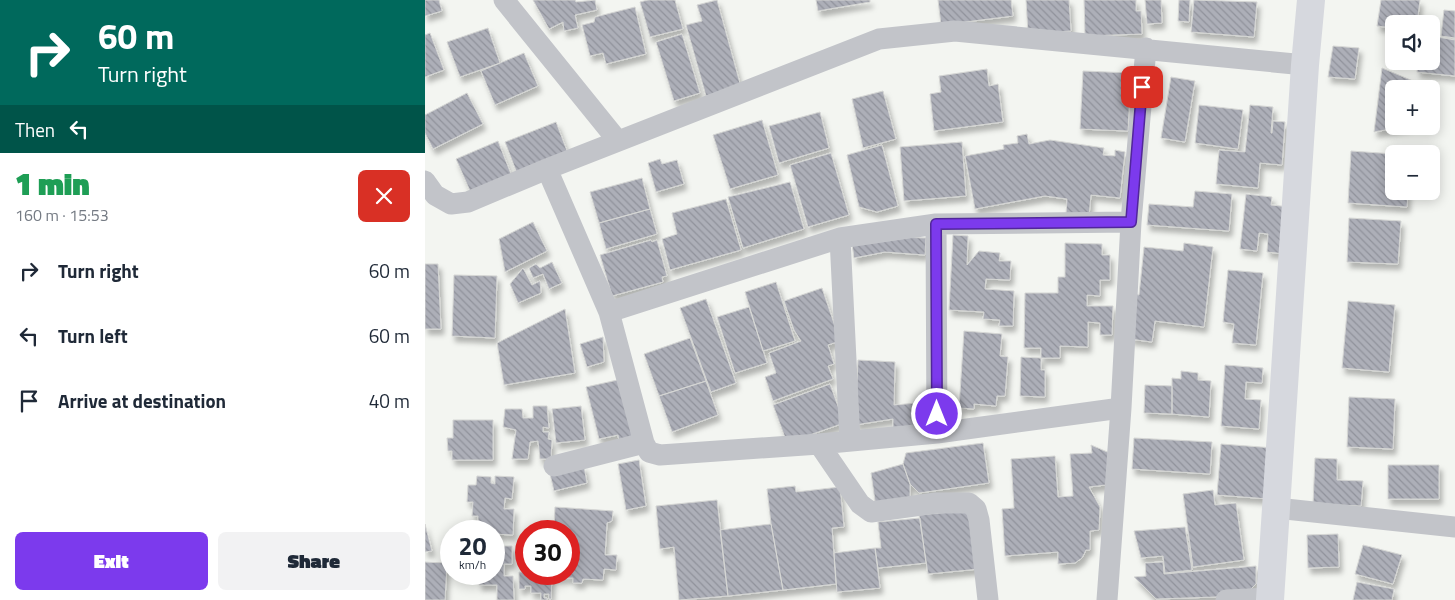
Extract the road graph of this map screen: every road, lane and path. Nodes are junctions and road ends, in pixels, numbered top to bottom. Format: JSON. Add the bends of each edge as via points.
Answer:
{"nodes":[{"id":1,"x":504,"y":0,"type":"edge"},
{"id":2,"x":1311,"y":0,"type":"edge"},
{"id":3,"x":1146,"y":48,"type":"junction"},
{"id":4,"x":1305,"y":65,"type":"junction"},
{"id":5,"x":618,"y":141,"type":"junction"},
{"id":6,"x":547,"y":169,"type":"junction"},
{"id":7,"x":428,"y":194,"type":"edge"},
{"id":8,"x":1131,"y":222,"type":"junction"},
{"id":9,"x":936,"y":224,"type":"junction"},
{"id":10,"x":840,"y":238,"type":"junction"},
{"id":11,"x":609,"y":312,"type":"junction"},
{"id":12,"x":1121,"y":408,"type":"junction"},
{"id":13,"x":937,"y":432,"type":"junction"},
{"id":14,"x":850,"y":441,"type":"junction"},
{"id":15,"x":644,"y":443,"type":"junction"},
{"id":16,"x":819,"y":444,"type":"junction"},
{"id":17,"x":554,"y":466,"type":"dead end"},
{"id":18,"x":1276,"y":508,"type":"junction"},
{"id":19,"x":1455,"y":527,"type":"edge"},
{"id":20,"x":1270,"y":599,"type":"edge"},
{"id":21,"x":989,"y":600,"type":"edge"},
{"id":22,"x":1107,"y":600,"type":"edge"},
{"id":23,"x":1226,"y":600,"type":"edge"}],
"edges":[{"from":1,"to":5,"type":"street"},
{"from":2,"to":4,"type":"street"},
{"from":3,"to":4,"type":"street"},
{"from":3,"to":5,"type":"street","via":[[955,30],[879,39]]},
{"from":3,"to":8,"type":"street"},
{"from":4,"to":18,"type":"street"},
{"from":5,"to":6,"type":"street"},
{"from":6,"to":7,"type":"street","via":[[468,202],[451,204]]},
{"from":6,"to":11,"type":"street"},
{"from":8,"to":9,"type":"street"},
{"from":8,"to":12,"type":"street"},
{"from":9,"to":10,"type":"street"},
{"from":9,"to":13,"type":"street"},
{"from":10,"to":11,"type":"street"},
{"from":10,"to":14,"type":"street"},
{"from":11,"to":15,"type":"street"},
{"from":12,"to":13,"type":"street"},
{"from":12,"to":22,"type":"street"},
{"from":13,"to":14,"type":"street"},
{"from":14,"to":16,"type":"street"},
{"from":15,"to":16,"type":"street","via":[[649,452],[660,455]]},
{"from":15,"to":17,"type":"street"},
{"from":16,"to":21,"type":"street","via":[[860,504],[871,512],[969,502],[976,509],[979,520]]},
{"from":18,"to":19,"type":"street"},
{"from":18,"to":20,"type":"street"},
{"from":20,"to":23,"type":"street"}]}
